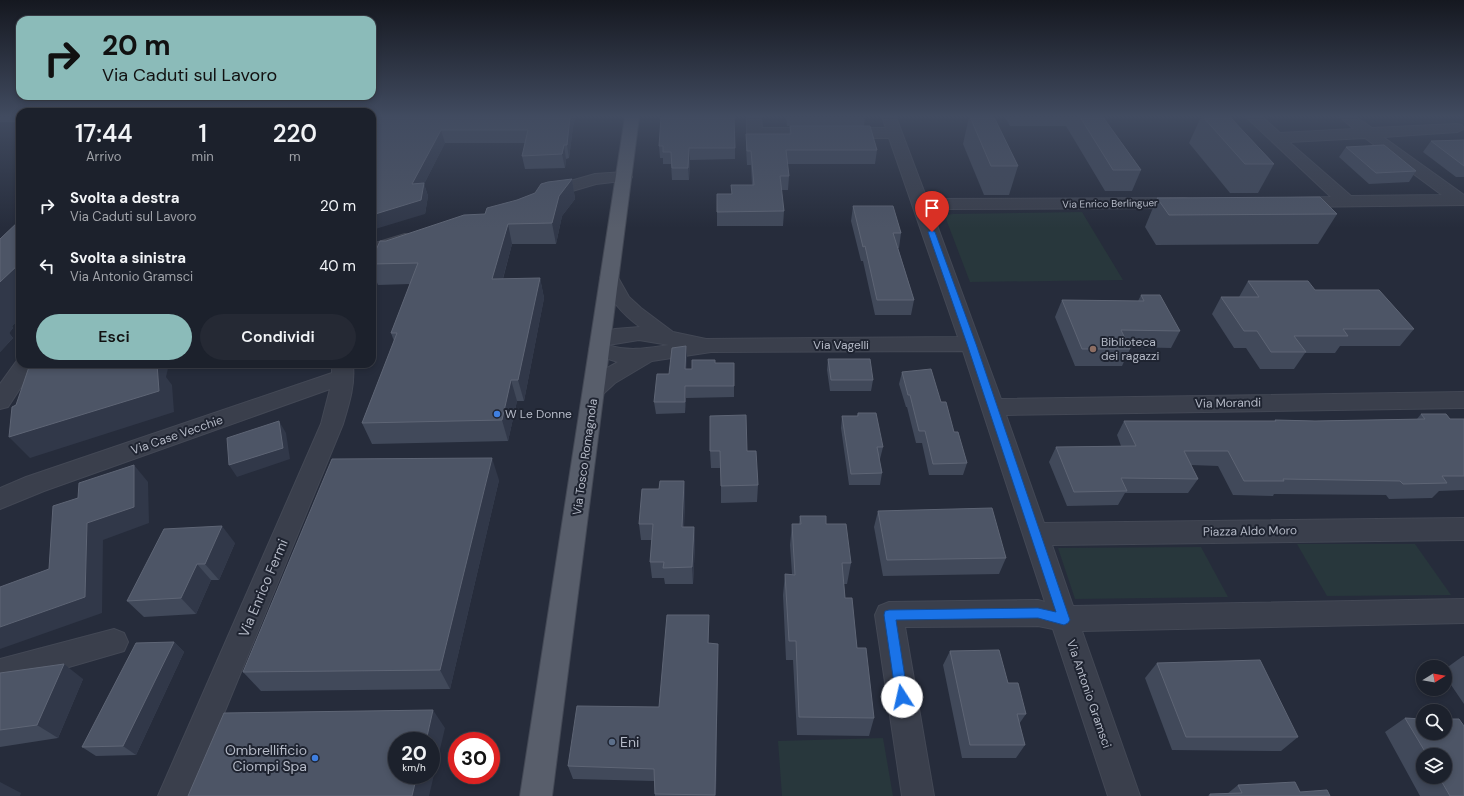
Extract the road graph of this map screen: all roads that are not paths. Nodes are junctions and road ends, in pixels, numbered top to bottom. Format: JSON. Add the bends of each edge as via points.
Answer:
{"nodes":[{"id":1,"x":627,"y":154,"type":"edge"},
{"id":2,"x":903,"y":154,"type":"edge"},
{"id":3,"x":1294,"y":154,"type":"edge"},
{"id":4,"x":1397,"y":154,"type":"edge"},
{"id":5,"x":624,"y":177,"type":"junction"},
{"id":6,"x":530,"y":199,"type":"edge"},
{"id":7,"x":1461,"y":200,"type":"edge"},
{"id":8,"x":1346,"y":201,"type":"junction"},
{"id":9,"x":1202,"y":202,"type":"edge"},
{"id":10,"x":1282,"y":202,"type":"edge"},
{"id":11,"x":922,"y":204,"type":"junction"},
{"id":12,"x":417,"y":235,"type":"edge"},
{"id":13,"x":376,"y":249,"type":"edge"},
{"id":14,"x":610,"y":278,"type":"junction"},
{"id":15,"x":666,"y":335,"type":"junction"},
{"id":16,"x":971,"y":344,"type":"junction"},
{"id":17,"x":600,"y":345,"type":"junction"},
{"id":18,"x":711,"y":345,"type":"junction"},
{"id":19,"x":645,"y":356,"type":"junction"},
{"id":20,"x":22,"y":368,"type":"edge"},
{"id":21,"x":342,"y":371,"type":"edge"},
{"id":22,"x":594,"y":389,"type":"junction"},
{"id":23,"x":1464,"y":400,"type":"edge"},
{"id":24,"x":0,"y":401,"type":"edge"},
{"id":25,"x":992,"y":407,"type":"junction"},
{"id":26,"x":0,"y":499,"type":"edge"},
{"id":27,"x":1464,"y":529,"type":"edge"},
{"id":28,"x":1036,"y":534,"type":"junction"},
{"id":29,"x":1464,"y":611,"type":"edge"},
{"id":30,"x":1064,"y":620,"type":"junction"},
{"id":31,"x":114,"y":642,"type":"dead end"},
{"id":32,"x":0,"y":673,"type":"edge"},
{"id":33,"x":174,"y":796,"type":"edge"},
{"id":34,"x":536,"y":796,"type":"edge"},
{"id":35,"x":918,"y":796,"type":"edge"},
{"id":36,"x":1124,"y":796,"type":"edge"}],
"edges":[{"from":1,"to":5,"type":"main road","name":"Via Tosco Romagnola"},
{"from":2,"to":11,"type":"street","name":"Via Antonio Gramsci"},
{"from":3,"to":8,"type":"street"},
{"from":4,"to":7,"type":"street"},
{"from":5,"to":6,"type":"street","via":[[589,180]]},
{"from":5,"to":14,"type":"main road","name":"Via Tosco Romagnola"},
{"from":7,"to":8,"type":"street"},
{"from":8,"to":10,"type":"street"},
{"from":9,"to":11,"type":"street","name":"Via Enrico Berlinguer"},
{"from":11,"to":16,"type":"street","name":"Via Antonio Gramsci"},
{"from":12,"to":13,"type":"street"},
{"from":14,"to":15,"type":"street","name":"Via Vagelli","via":[[621,300],[634,313]]},
{"from":14,"to":17,"type":"main road","name":"Via Tosco Romagnola"},
{"from":15,"to":17,"type":"street","name":"Via Vagelli","via":[[630,333],[617,335]]},
{"from":15,"to":18,"type":"street","name":"Via Vagelli"},
{"from":16,"to":18,"type":"street","name":"Via Vagelli"},
{"from":16,"to":25,"type":"street","name":"Via Antonio Gramsci"},
{"from":17,"to":19,"type":"street","name":"Via Vagelli","via":[[625,357]]},
{"from":17,"to":22,"type":"main road","name":"Via Tosco Romagnola"},
{"from":18,"to":19,"type":"street","name":"Via Vagelli"},
{"from":19,"to":22,"type":"street","name":"Via Vagelli","via":[[607,378]]},
{"from":20,"to":24,"type":"street"},
{"from":21,"to":26,"type":"street","name":"Via Case Vecchie"},
{"from":21,"to":33,"type":"street","name":"Via Enrico Fermi","via":[[340,398],[308,485]]},
{"from":22,"to":34,"type":"main road","name":"Via Tosco Romagnola"},
{"from":23,"to":25,"type":"street","name":"Via Morandi"},
{"from":25,"to":28,"type":"street","name":"Via Antonio Gramsci"},
{"from":27,"to":28,"type":"street","name":"Piazza Aldo Moro"},
{"from":28,"to":30,"type":"street","name":"Via Antonio Gramsci"},
{"from":29,"to":30,"type":"street"},
{"from":30,"to":35,"type":"street","via":[[1038,613],[889,615]]},
{"from":30,"to":36,"type":"street","name":"Via Antonio Gramsci"},
{"from":31,"to":32,"type":"street"}]}
